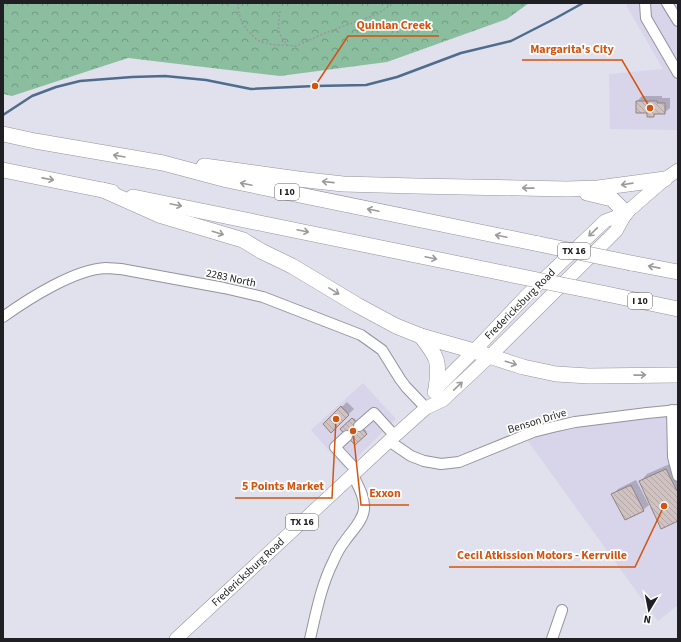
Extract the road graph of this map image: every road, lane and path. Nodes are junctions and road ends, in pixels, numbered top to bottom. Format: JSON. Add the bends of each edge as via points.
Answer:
{"nodes":[{"id":1,"x":238,"y":3,"type":"edge"},
{"id":2,"x":394,"y":3,"type":"edge"},
{"id":3,"x":645,"y":3,"type":"edge"},
{"id":4,"x":667,"y":3,"type":"edge"},
{"id":5,"x":280,"y":12,"type":"dead end"},
{"id":6,"x":678,"y":20,"type":"edge"},
{"id":7,"x":287,"y":45,"type":"junction"},
{"id":8,"x":678,"y":73,"type":"edge"},
{"id":9,"x":3,"y":134,"type":"edge"},
{"id":10,"x":163,"y":163,"type":"junction"},
{"id":11,"x":678,"y":170,"type":"edge"},
{"id":12,"x":7,"y":171,"type":"edge"},
{"id":13,"x":665,"y":179,"type":"junction"},
{"id":14,"x":566,"y":189,"type":"junction"},
{"id":15,"x":103,"y":190,"type":"junction"},
{"id":16,"x":626,"y":213,"type":"junction"},
{"id":17,"x":678,"y":272,"type":"edge"},
{"id":18,"x":678,"y":309,"type":"edge"},
{"id":19,"x":3,"y":316,"type":"edge"},
{"id":20,"x":421,"y":336,"type":"junction"},
{"id":21,"x":474,"y":352,"type":"junction"},
{"id":22,"x":489,"y":357,"type":"junction"},
{"id":23,"x":678,"y":375,"type":"edge"},
{"id":24,"x":436,"y":389,"type":"junction"},
{"id":25,"x":426,"y":408,"type":"junction"},
{"id":26,"x":675,"y":410,"type":"edge"},
{"id":27,"x":359,"y":426,"type":"tunnel mouth"},
{"id":28,"x":347,"y":436,"type":"tunnel mouth"},
{"id":29,"x":392,"y":438,"type":"junction"},
{"id":30,"x":355,"y":473,"type":"junction"},
{"id":31,"x":678,"y":476,"type":"edge"},
{"id":32,"x":562,"y":610,"type":"dead end"},
{"id":33,"x":176,"y":639,"type":"edge"},
{"id":34,"x":310,"y":639,"type":"edge"},
{"id":35,"x":552,"y":639,"type":"edge"}],
"edges":[{"from":1,"to":7,"type":"path","via":[[240,19],[260,42]]},
{"from":2,"to":7,"type":"path","via":[[377,14],[296,46]]},
{"from":3,"to":8,"type":"street","via":[[646,18]]},
{"from":4,"to":6,"type":"street"},
{"from":5,"to":7,"type":"path","via":[[277,30]]},
{"from":10,"to":9,"type":"highway","number":"I 10","one_way":true},
{"from":14,"to":10,"type":"highway","one_way":true,"via":[[343,184]]},
{"from":17,"to":10,"type":"highway","number":"I 10","one_way":true,"bridge":true,"via":[[227,180]]},
{"from":11,"to":13,"type":"main road","name":"Fredericksburg Road","number":"TX 16"},
{"from":12,"to":15,"type":"highway","number":"I 10","one_way":true},
{"from":13,"to":14,"type":"highway","one_way":true,"via":[[598,188]]},
{"from":13,"to":16,"type":"main road","name":"Fredericksburg Road","number":"TX 16"},
{"from":14,"to":16,"type":"highway","via":[[612,199]]},
{"from":15,"to":18,"type":"highway","number":"I 10","one_way":true,"bridge":true},
{"from":15,"to":20,"type":"highway","one_way":true,"via":[[159,215],[243,240],[357,305]]},
{"from":16,"to":21,"type":"main road","name":"Fredericksburg Road","number":"TX 16","one_way":true,"via":[[605,221],[526,296]]},
{"from":16,"to":22,"type":"main road","name":"Fredericksburg Road","number":"TX 16","via":[[616,231]]},
{"from":19,"to":25,"type":"street","name":"2283 North","via":[[60,282],[105,268],[224,288],[263,297],[361,335],[382,350],[400,380]]},
{"from":20,"to":21,"type":"highway"},
{"from":20,"to":24,"type":"highway","via":[[436,357]]},
{"from":21,"to":22,"type":"highway"},
{"from":21,"to":24,"type":"main road","name":"Fredericksburg Road","number":"TX 16"},
{"from":22,"to":23,"type":"highway","one_way":true,"via":[[556,374]]},
{"from":25,"to":22,"type":"main road","name":"Fredericksburg Road","number":"TX 16","one_way":true,"via":[[443,400]]},
{"from":24,"to":25,"type":"main road","name":"Fredericksburg Road","number":"TX 16"},
{"from":25,"to":29,"type":"main road","name":"Fredericksburg Road","number":"TX 16"},
{"from":26,"to":29,"type":"street","name":"Benson Drive","via":[[553,427],[459,462],[441,464],[424,462],[411,456]]},
{"from":26,"to":31,"type":"street","via":[[673,457]]},
{"from":27,"to":29,"type":"street","name":"Benson Drive","via":[[374,413]]},
{"from":28,"to":30,"type":"street","via":[[335,447]]},
{"from":29,"to":30,"type":"main road","name":"Fredericksburg Road","number":"TX 16"},
{"from":30,"to":33,"type":"main road","name":"Fredericksburg Road","number":"TX 16"},
{"from":30,"to":34,"type":"street","via":[[364,501],[364,510],[361,519],[338,552],[328,574]]},
{"from":32,"to":35,"type":"street"}]}
